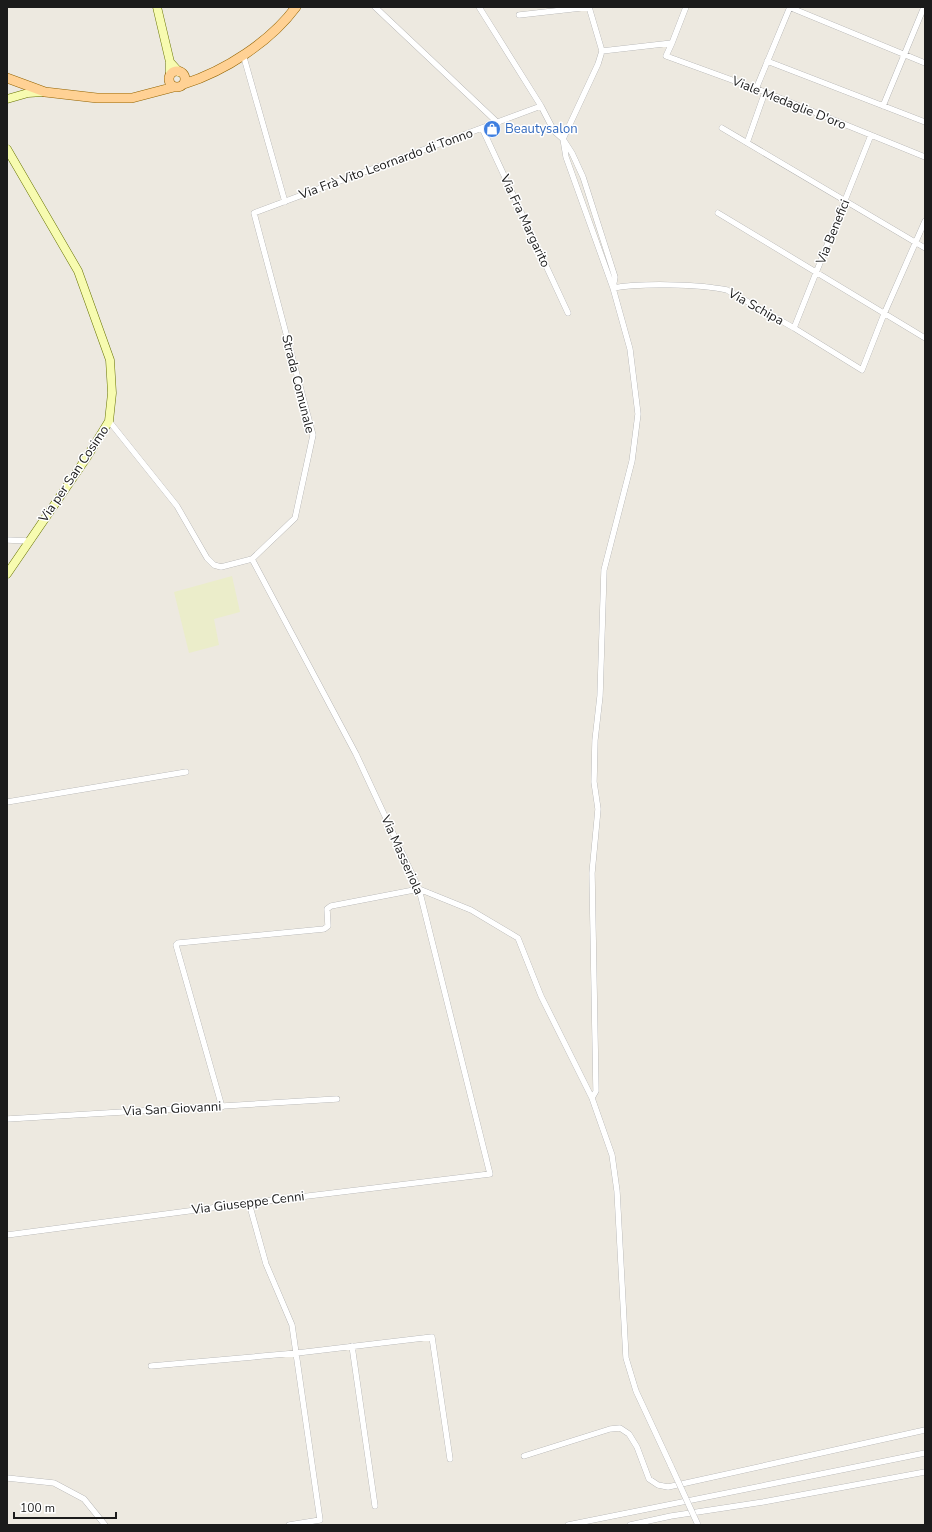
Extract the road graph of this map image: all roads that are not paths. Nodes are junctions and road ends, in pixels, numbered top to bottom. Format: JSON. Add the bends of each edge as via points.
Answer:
{"nodes":[{"id":1,"x":157,"y":7,"type":"edge"},
{"id":2,"x":296,"y":7,"type":"edge"},
{"id":3,"x":375,"y":7,"type":"edge"},
{"id":4,"x":479,"y":7,"type":"edge"},
{"id":5,"x":590,"y":7,"type":"edge"},
{"id":6,"x":686,"y":7,"type":"edge"},
{"id":7,"x":789,"y":7,"type":"edge"},
{"id":8,"x":924,"y":7,"type":"edge"},
{"id":9,"x":519,"y":15,"type":"dead end"},
{"id":10,"x":672,"y":43,"type":"junction"},
{"id":11,"x":602,"y":51,"type":"junction"},
{"id":12,"x":243,"y":54,"type":"junction"},
{"id":13,"x":904,"y":55,"type":"junction"},
{"id":14,"x":170,"y":62,"type":"junction"},
{"id":15,"x":767,"y":62,"type":"junction"},
{"id":16,"x":925,"y":63,"type":"edge"},
{"id":17,"x":182,"y":77,"type":"junction"},
{"id":18,"x":7,"y":78,"type":"edge"},
{"id":19,"x":171,"y":81,"type":"junction"},
{"id":20,"x":756,"y":89,"type":"junction"},
{"id":21,"x":45,"y":92,"type":"junction"},
{"id":22,"x":765,"y":92,"type":"junction"},
{"id":23,"x":7,"y":100,"type":"edge"},
{"id":24,"x":541,"y":106,"type":"junction"},
{"id":25,"x":883,"y":106,"type":"junction"},
{"id":26,"x":925,"y":122,"type":"edge"},
{"id":27,"x":498,"y":123,"type":"junction"},
{"id":28,"x":482,"y":128,"type":"junction"},
{"id":29,"x":722,"y":128,"type":"dead end"},
{"id":30,"x":872,"y":136,"type":"junction"},
{"id":31,"x":563,"y":139,"type":"junction"},
{"id":32,"x":747,"y":143,"type":"junction"},
{"id":33,"x":7,"y":149,"type":"edge"},
{"id":34,"x":925,"y":157,"type":"edge"},
{"id":35,"x":845,"y":201,"type":"junction"},
{"id":36,"x":285,"y":202,"type":"junction"},
{"id":37,"x":254,"y":213,"type":"joint"},
{"id":38,"x":718,"y":213,"type":"dead end"},
{"id":39,"x":925,"y":221,"type":"edge"},
{"id":40,"x":915,"y":243,"type":"junction"},
{"id":41,"x":925,"y":248,"type":"edge"},
{"id":42,"x":816,"y":273,"type":"junction"},
{"id":43,"x":613,"y":288,"type":"junction"},
{"id":44,"x":568,"y":313,"type":"dead end"},
{"id":45,"x":884,"y":314,"type":"junction"},
{"id":46,"x":794,"y":328,"type":"junction"},
{"id":47,"x":925,"y":338,"type":"edge"},
{"id":48,"x":109,"y":421,"type":"junction"},
{"id":49,"x":7,"y":540,"type":"edge"},
{"id":50,"x":30,"y":540,"type":"junction"},
{"id":51,"x":252,"y":559,"type":"junction"},
{"id":52,"x":7,"y":574,"type":"edge"},
{"id":53,"x":186,"y":772,"type":"dead end"},
{"id":54,"x":7,"y":802,"type":"edge"},
{"id":55,"x":419,"y":889,"type":"junction"},
{"id":56,"x":592,"y":1098,"type":"junction"},
{"id":57,"x":337,"y":1099,"type":"dead end"},
{"id":58,"x":222,"y":1107,"type":"junction"},
{"id":59,"x":7,"y":1119,"type":"edge"},
{"id":60,"x":490,"y":1174,"type":"joint"},
{"id":61,"x":249,"y":1203,"type":"junction"},
{"id":62,"x":7,"y":1235,"type":"edge"},
{"id":63,"x":352,"y":1346,"type":"junction"},
{"id":64,"x":296,"y":1353,"type":"junction"},
{"id":65,"x":151,"y":1366,"type":"dead end"},
{"id":66,"x":925,"y":1430,"type":"edge"},
{"id":67,"x":925,"y":1453,"type":"edge"},
{"id":68,"x":524,"y":1456,"type":"dead end"},
{"id":69,"x":450,"y":1459,"type":"dead end"},
{"id":70,"x":925,"y":1472,"type":"edge"},
{"id":71,"x":7,"y":1478,"type":"edge"},
{"id":72,"x":375,"y":1506,"type":"dead end"},
{"id":73,"x":104,"y":1525,"type":"edge"},
{"id":74,"x":289,"y":1525,"type":"edge"},
{"id":75,"x":568,"y":1525,"type":"edge"},
{"id":76,"x":630,"y":1525,"type":"edge"},
{"id":77,"x":698,"y":1525,"type":"edge"}],
"edges":[{"from":1,"to":14,"type":"street"},
{"from":2,"to":12,"type":"main road","via":[[287,19],[257,46]]},
{"from":3,"to":27,"type":"street"},
{"from":4,"to":24,"type":"street"},
{"from":5,"to":9,"type":"street"},
{"from":5,"to":11,"type":"street"},
{"from":6,"to":10,"type":"street"},
{"from":7,"to":13,"type":"street"},
{"from":7,"to":15,"type":"street"},
{"from":8,"to":13,"type":"street"},
{"from":10,"to":11,"type":"street"},
{"from":10,"to":20,"type":"street","name":"Viale Medaglie D'oro","via":[[666,56]]},
{"from":11,"to":31,"type":"street"},
{"from":12,"to":17,"type":"main road","via":[[204,76]]},
{"from":12,"to":36,"type":"street"},
{"from":13,"to":16,"type":"street"},
{"from":13,"to":25,"type":"street"},
{"from":14,"to":17,"type":"street"},
{"from":14,"to":19,"type":"street"},
{"from":15,"to":20,"type":"street"},
{"from":15,"to":25,"type":"street"},
{"from":17,"to":19,"type":"main road","via":[[174,72]]},
{"from":17,"to":19,"type":"main road","via":[[180,87]]},
{"from":18,"to":21,"type":"main road"},
{"from":19,"to":21,"type":"main road","via":[[153,93],[132,98],[97,98]]},
{"from":20,"to":22,"type":"street","name":"Viale Medaglie D'oro"},
{"from":21,"to":23,"type":"street","via":[[28,93]]},
{"from":22,"to":30,"type":"street","name":"Viale Medaglie D'oro"},
{"from":22,"to":32,"type":"street"},
{"from":24,"to":27,"type":"street","name":"Via Frà Vito Leornardo di Tonno"},
{"from":24,"to":31,"type":"street","via":[[554,131]]},
{"from":25,"to":26,"type":"street"},
{"from":27,"to":28,"type":"street","name":"Via Frà Vito Leornardo di Tonno"},
{"from":28,"to":36,"type":"street","name":"Via Frà Vito Leornardo di Tonno"},
{"from":28,"to":44,"type":"street","name":"Via Fra Margarito"},
{"from":29,"to":32,"type":"street"},
{"from":30,"to":34,"type":"street","name":"Viale Medaglie D'oro"},
{"from":30,"to":35,"type":"street","name":"Via Benefici"},
{"from":31,"to":43,"type":"street","via":[[566,157]]},
{"from":31,"to":43,"type":"street","via":[[583,177],[615,277]]},
{"from":32,"to":35,"type":"street"},
{"from":33,"to":48,"type":"street","name":"Via per San Cosimo","via":[[78,271],[110,360],[112,393]]},
{"from":35,"to":40,"type":"street"},
{"from":35,"to":42,"type":"street","name":"Via Benefici"},
{"from":36,"to":37,"type":"street","name":"Via Frà Vito Leornardo di Tonno"},
{"from":37,"to":51,"type":"street","name":"Strada Comunale","via":[[313,435],[297,515]]},
{"from":38,"to":42,"type":"street"},
{"from":39,"to":40,"type":"street"},
{"from":40,"to":41,"type":"street"},
{"from":40,"to":45,"type":"street"},
{"from":42,"to":45,"type":"street"},
{"from":42,"to":46,"type":"street","name":"Via Benefici"},
{"from":43,"to":46,"type":"street","name":"Via Schipa","via":[[715,287],[726,290]]},
{"from":43,"to":56,"type":"street","via":[[630,349],[638,414],[632,461],[604,570],[594,782],[598,809],[592,873],[596,1091]]},
{"from":45,"to":46,"type":"street","name":"Via Schipa","via":[[862,370]]},
{"from":45,"to":47,"type":"street"},
{"from":48,"to":50,"type":"street","name":"Via per San Cosimo"},
{"from":48,"to":51,"type":"street","name":"Strada Comunale","via":[[176,506],[207,558],[214,565],[221,567]]},
{"from":49,"to":50,"type":"street"},
{"from":50,"to":52,"type":"street","name":"Via per San Cosimo"},
{"from":51,"to":55,"type":"street","name":"Via Masseriola","via":[[356,754]]},
{"from":53,"to":54,"type":"street"},
{"from":55,"to":56,"type":"street","via":[[471,910],[518,938],[541,996]]},
{"from":55,"to":58,"type":"street","via":[[331,906],[327,909],[328,926],[324,929],[176,945]]},
{"from":55,"to":60,"type":"street","name":"Via Masseriola"},
{"from":56,"to":77,"type":"street","bridge":true,"via":[[612,1155],[617,1191],[626,1358],[636,1391]]},
{"from":57,"to":58,"type":"street","name":"Via San Giovanni"},
{"from":58,"to":59,"type":"street","name":"Via San Giovanni"},
{"from":60,"to":61,"type":"street","name":"Via Giuseppe Cenni"},
{"from":61,"to":62,"type":"street","name":"Via Giuseppe Cenni"},
{"from":61,"to":64,"type":"street","via":[[266,1264],[292,1325]]},
{"from":63,"to":64,"type":"street"},
{"from":63,"to":69,"type":"street","via":[[432,1337]]},
{"from":63,"to":72,"type":"street"},
{"from":64,"to":65,"type":"street"},
{"from":64,"to":74,"type":"street","via":[[320,1520]]},
{"from":66,"to":68,"type":"street","via":[[668,1487],[658,1485],[649,1479],[637,1447],[629,1434],[620,1428]]},
{"from":67,"to":75,"type":"street"},
{"from":70,"to":76,"type":"street"},
{"from":71,"to":73,"type":"street","via":[[54,1483],[84,1499]]}]}
